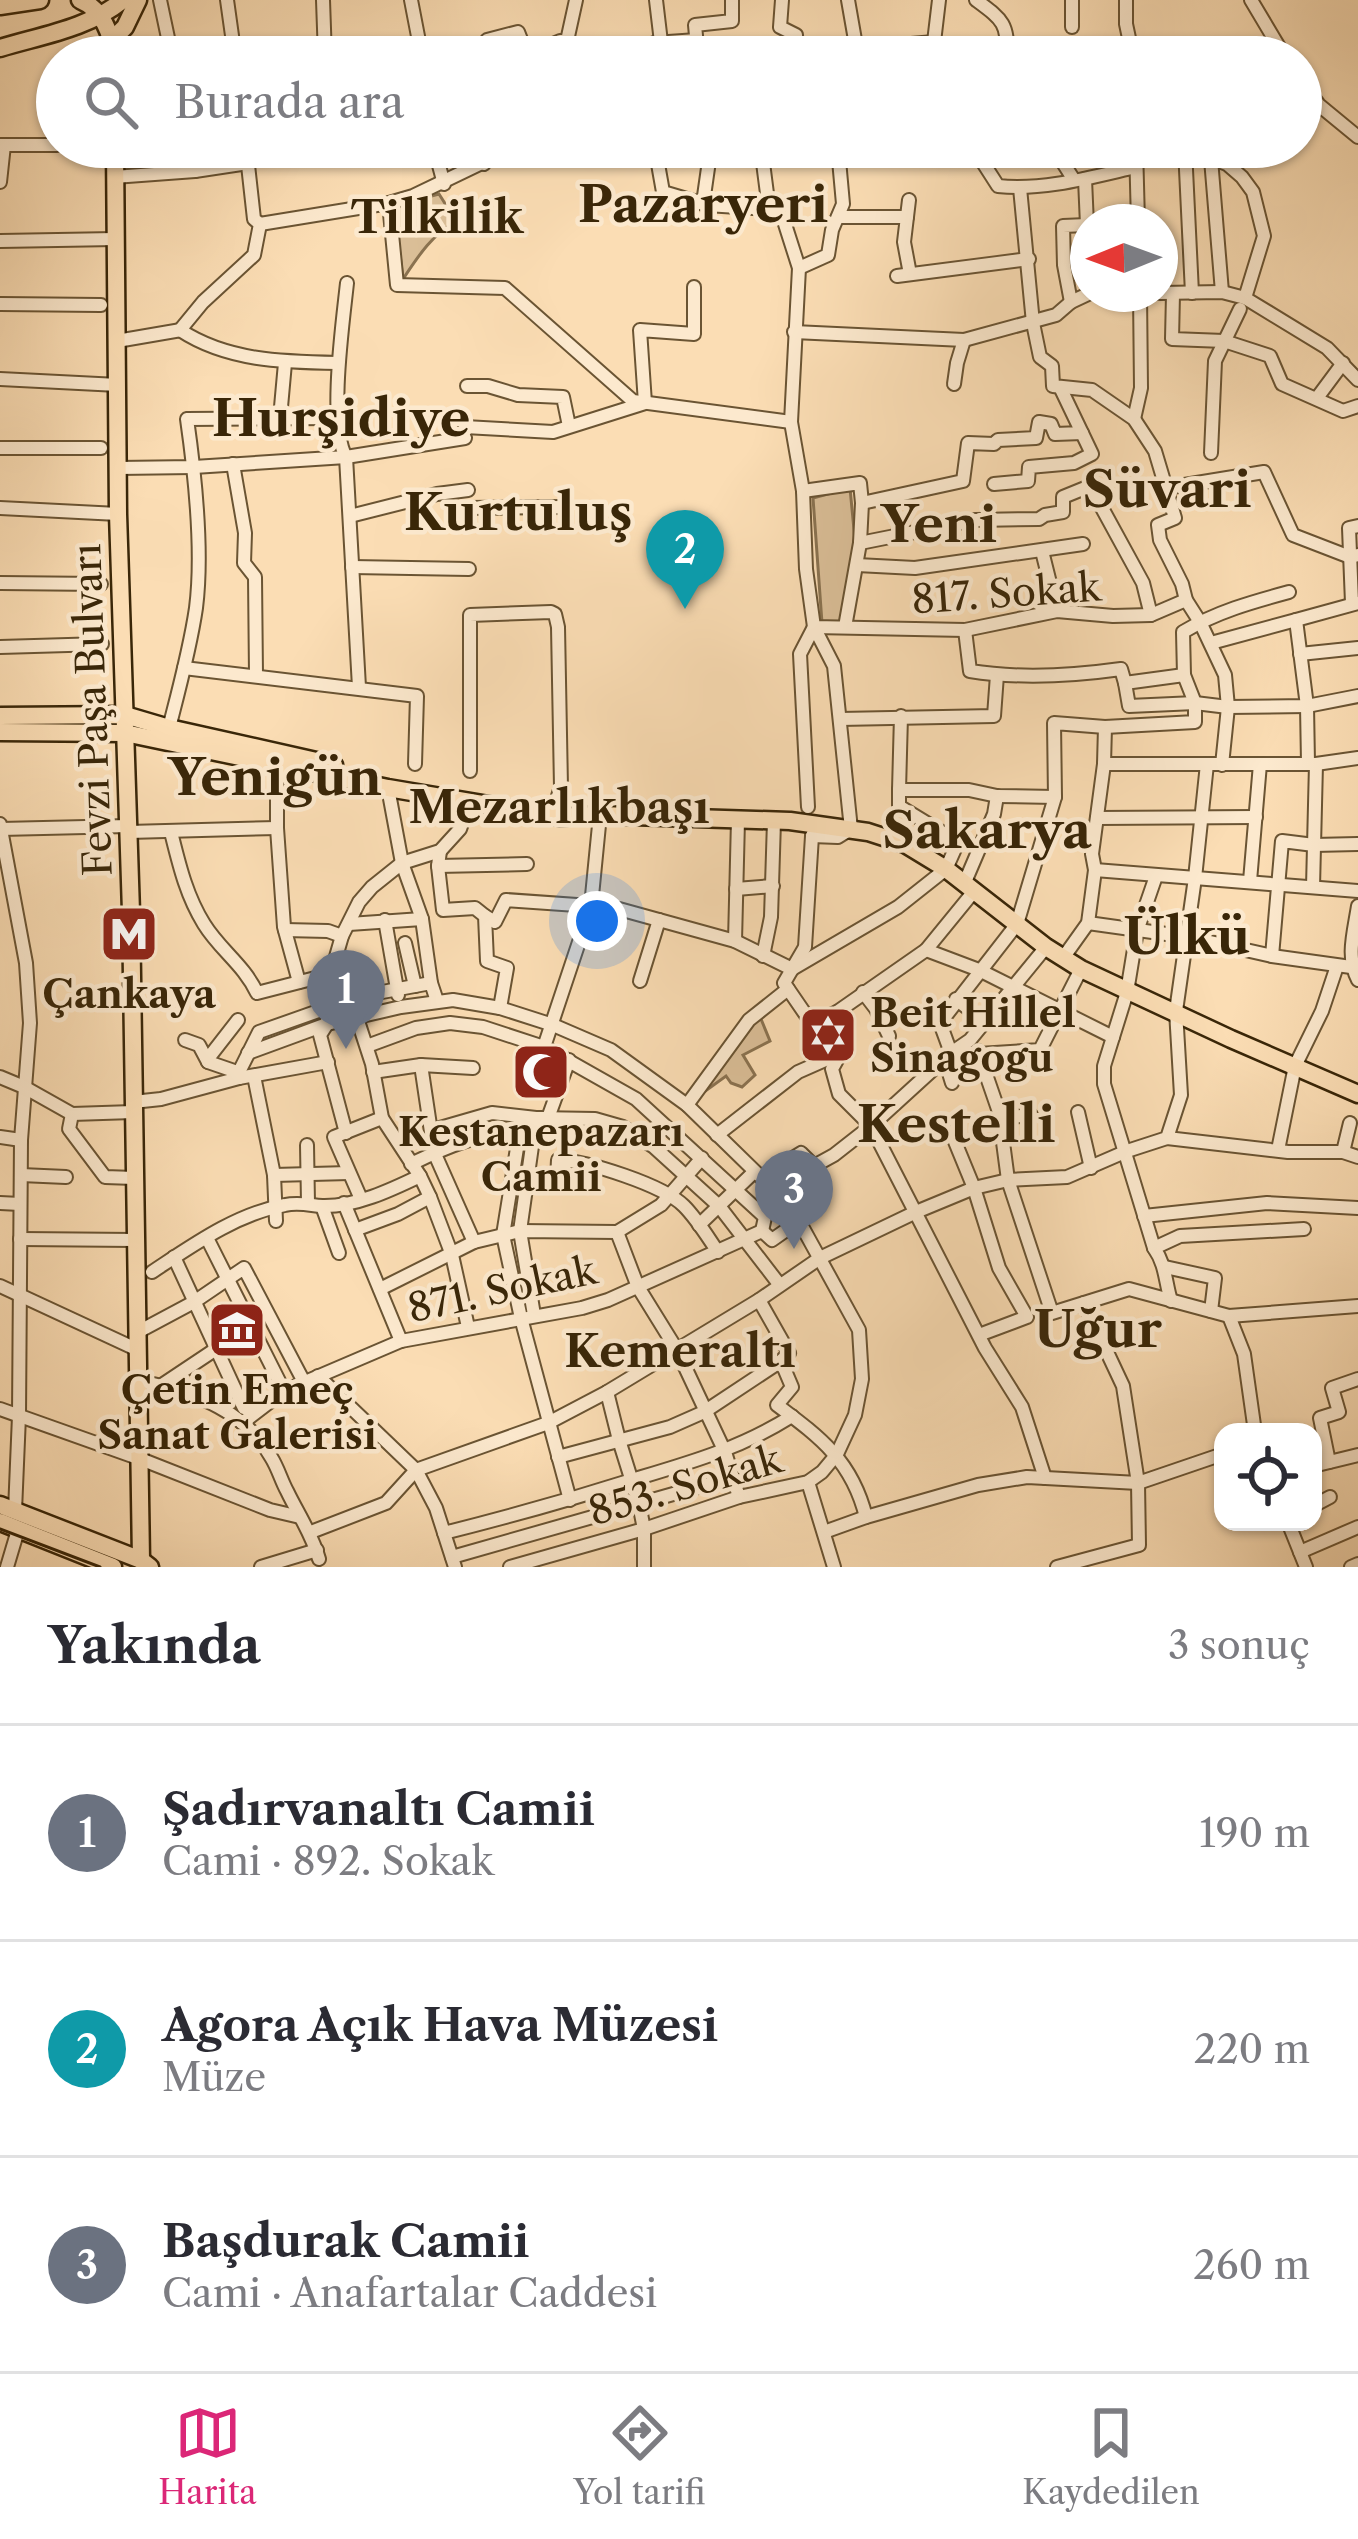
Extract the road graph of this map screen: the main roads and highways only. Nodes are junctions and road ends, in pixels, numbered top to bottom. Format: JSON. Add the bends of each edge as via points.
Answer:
{"nodes":[{"id":1,"x":40,"y":0,"type":"edge"},
{"id":2,"x":80,"y":0,"type":"edge"},
{"id":3,"x":123,"y":0,"type":"edge"},
{"id":4,"x":138,"y":0,"type":"edge"},
{"id":5,"x":28,"y":1,"type":"edge"},
{"id":6,"x":0,"y":6,"type":"edge"},
{"id":7,"x":101,"y":17,"type":"junction"},
{"id":8,"x":39,"y":36,"type":"edge"},
{"id":9,"x":108,"y":36,"type":"edge"},
{"id":10,"x":120,"y":36,"type":"edge"},
{"id":11,"x":36,"y":37,"type":"edge"},
{"id":12,"x":0,"y":48,"type":"edge"},
{"id":13,"x":114,"y":168,"type":"edge"},
{"id":14,"x":0,"y":716,"type":"edge"},
{"id":15,"x":125,"y":724,"type":"junction"},
{"id":16,"x":0,"y":733,"type":"edge"},
{"id":17,"x":556,"y":805,"type":"junction"},
{"id":18,"x":1358,"y":1093,"type":"edge"},
{"id":19,"x":4,"y":1513,"type":"edge"},
{"id":20,"x":142,"y":1564,"type":"edge"},
{"id":21,"x":117,"y":1567,"type":"edge"}],
"edges":[{"from":1,"to":5,"type":"main road"},
{"from":2,"to":7,"type":"main road"},
{"from":3,"to":7,"type":"main road"},
{"from":4,"to":10,"type":"main road"},
{"from":5,"to":6,"type":"main road"},
{"from":7,"to":8,"type":"main road"},
{"from":7,"to":9,"type":"main road"},
{"from":11,"to":12,"type":"main road"},
{"from":13,"to":15,"type":"main road","name":"Fevzi Paşa Bulvarı"},
{"from":14,"to":15,"type":"main road"},
{"from":15,"to":16,"type":"main road"},
{"from":15,"to":17,"type":"main road"},
{"from":15,"to":17,"type":"main road","via":[[388,788]]},
{"from":15,"to":20,"type":"main road","name":"Fevzi Paşa Bulvarı"},
{"from":17,"to":18,"type":"main road","via":[[600,815],[782,821],[905,844],[1081,969]]},
{"from":19,"to":20,"type":"main road"},
{"from":19,"to":21,"type":"main road"},
{"from":19,"to":21,"type":"main road","via":[[18,1530]]}]}
